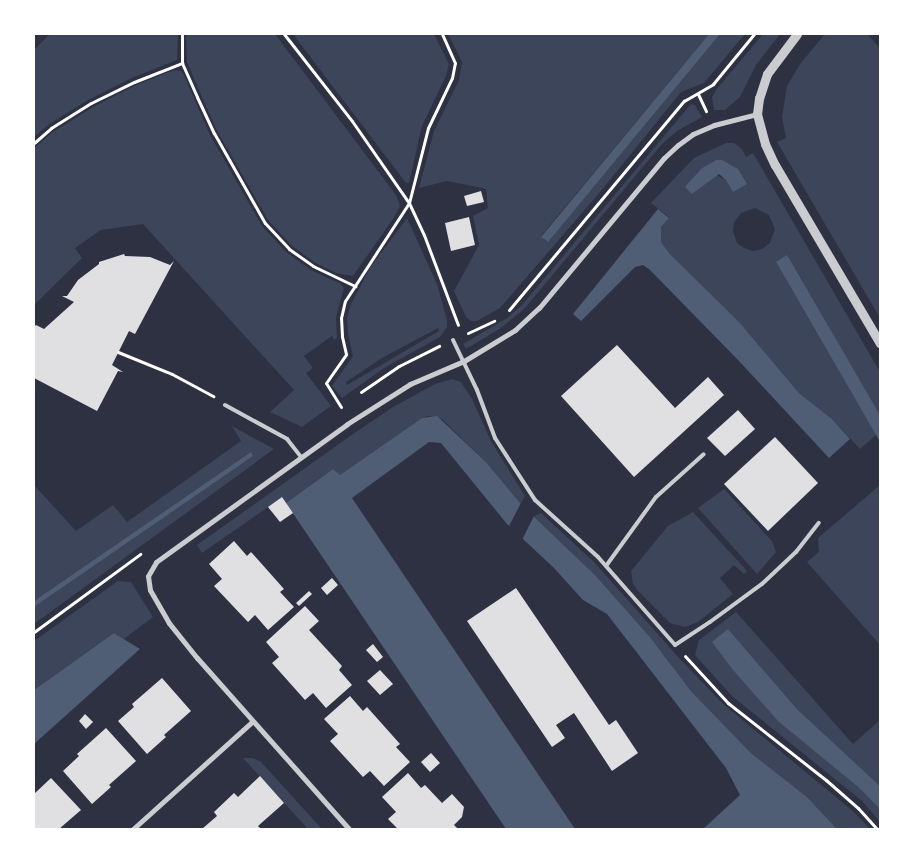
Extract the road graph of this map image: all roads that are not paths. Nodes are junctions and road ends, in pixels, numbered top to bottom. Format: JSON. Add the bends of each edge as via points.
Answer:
{"nodes":[{"id":1,"x":797,"y":34,"type":"edge"},
{"id":2,"x":757,"y":114,"type":"junction"},
{"id":3,"x":453,"y":340,"type":"dead end"},
{"id":4,"x":880,"y":343,"type":"edge"},
{"id":5,"x":464,"y":361,"type":"junction"},
{"id":6,"x":225,"y":405,"type":"road end"},
{"id":7,"x":704,"y":454,"type":"dead end"},
{"id":8,"x":301,"y":457,"type":"junction"},
{"id":9,"x":819,"y":523,"type":"dead end"},
{"id":10,"x":606,"y":566,"type":"junction"},
{"id":11,"x":252,"y":722,"type":"junction"},
{"id":12,"x":133,"y":829,"type":"edge"},
{"id":13,"x":349,"y":829,"type":"edge"}],
"edges":[{"from":1,"to":2,"type":"street","via":[[767,74]]},
{"from":2,"to":4,"type":"street","via":[[764,144],[774,165]]},
{"from":2,"to":5,"type":"street","via":[[714,125],[678,145],[539,308],[515,330]]},
{"from":3,"to":5,"type":"lane"},
{"from":5,"to":8,"type":"street","via":[[410,384]]},
{"from":5,"to":10,"type":"lane","via":[[495,438],[514,470],[535,500]]},
{"from":6,"to":8,"type":"lane","via":[[287,439]]},
{"from":7,"to":10,"type":"lane","via":[[656,497]]},
{"from":8,"to":11,"type":"street","via":[[168,552],[156,562],[148,576],[150,590],[170,623]]},
{"from":9,"to":10,"type":"lane","via":[[796,552],[762,584],[675,645]]},
{"from":11,"to":12,"type":"street"},
{"from":11,"to":13,"type":"street"}]}
